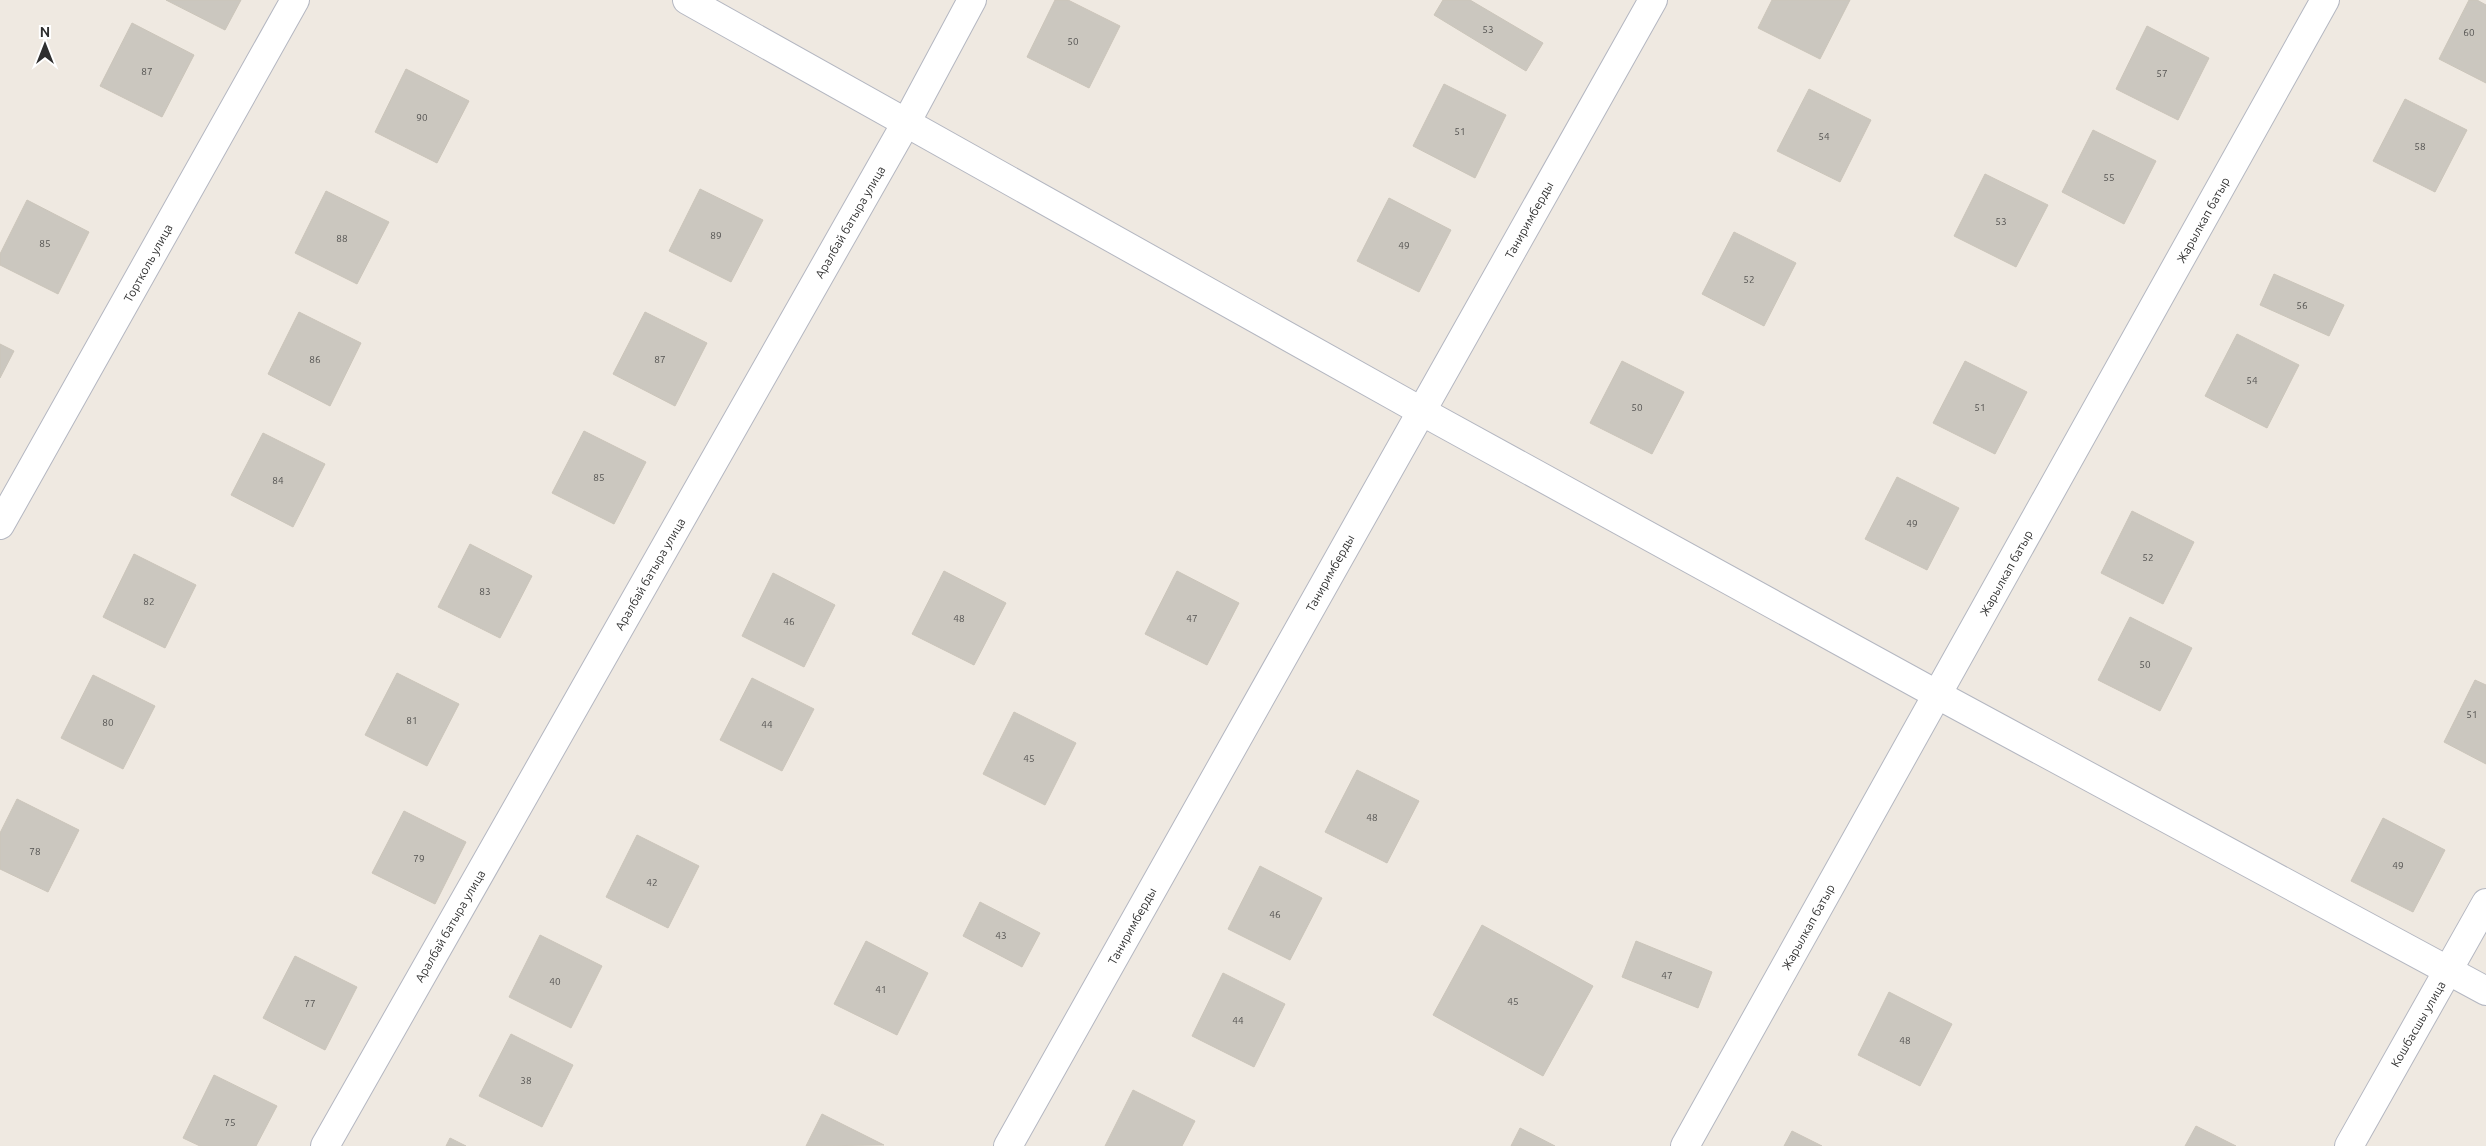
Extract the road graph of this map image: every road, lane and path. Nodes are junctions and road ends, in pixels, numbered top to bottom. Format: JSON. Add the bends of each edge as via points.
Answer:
{"nodes":[{"id":1,"x":295,"y":0,"type":"edge"},
{"id":2,"x":687,"y":0,"type":"edge"},
{"id":3,"x":972,"y":0,"type":"edge"},
{"id":4,"x":1653,"y":0,"type":"edge"},
{"id":5,"x":2326,"y":0,"type":"edge"},
{"id":6,"x":906,"y":123,"type":"junction"},
{"id":7,"x":1421,"y":411,"type":"junction"},
{"id":8,"x":0,"y":525,"type":"edge"},
{"id":9,"x":1938,"y":695,"type":"junction"},
{"id":10,"x":2486,"y":902,"type":"edge"},
{"id":11,"x":2449,"y":970,"type":"junction"},
{"id":12,"x":2486,"y":992,"type":"edge"},
{"id":13,"x":326,"y":1146,"type":"edge"},
{"id":14,"x":1008,"y":1146,"type":"edge"},
{"id":15,"x":1685,"y":1146,"type":"edge"},
{"id":16,"x":2349,"y":1146,"type":"edge"}],
"edges":[{"from":1,"to":8,"type":"street","name":"Тортколь улица"},
{"from":2,"to":6,"type":"street"},
{"from":3,"to":6,"type":"street","name":"Аралбай батыра улица"},
{"from":4,"to":7,"type":"street","name":"Таниримберды"},
{"from":5,"to":9,"type":"street","name":"Жарылкап батыр"},
{"from":6,"to":7,"type":"street"},
{"from":6,"to":13,"type":"street","name":"Аралбай батыра улица"},
{"from":7,"to":9,"type":"street"},
{"from":7,"to":14,"type":"street","name":"Таниримберды"},
{"from":9,"to":11,"type":"street"},
{"from":9,"to":15,"type":"street","name":"Жарылкап батыр"},
{"from":10,"to":11,"type":"street","name":"Кошбасшы улица"},
{"from":11,"to":12,"type":"street"},
{"from":11,"to":16,"type":"street","name":"Кошбасшы улица"}]}
